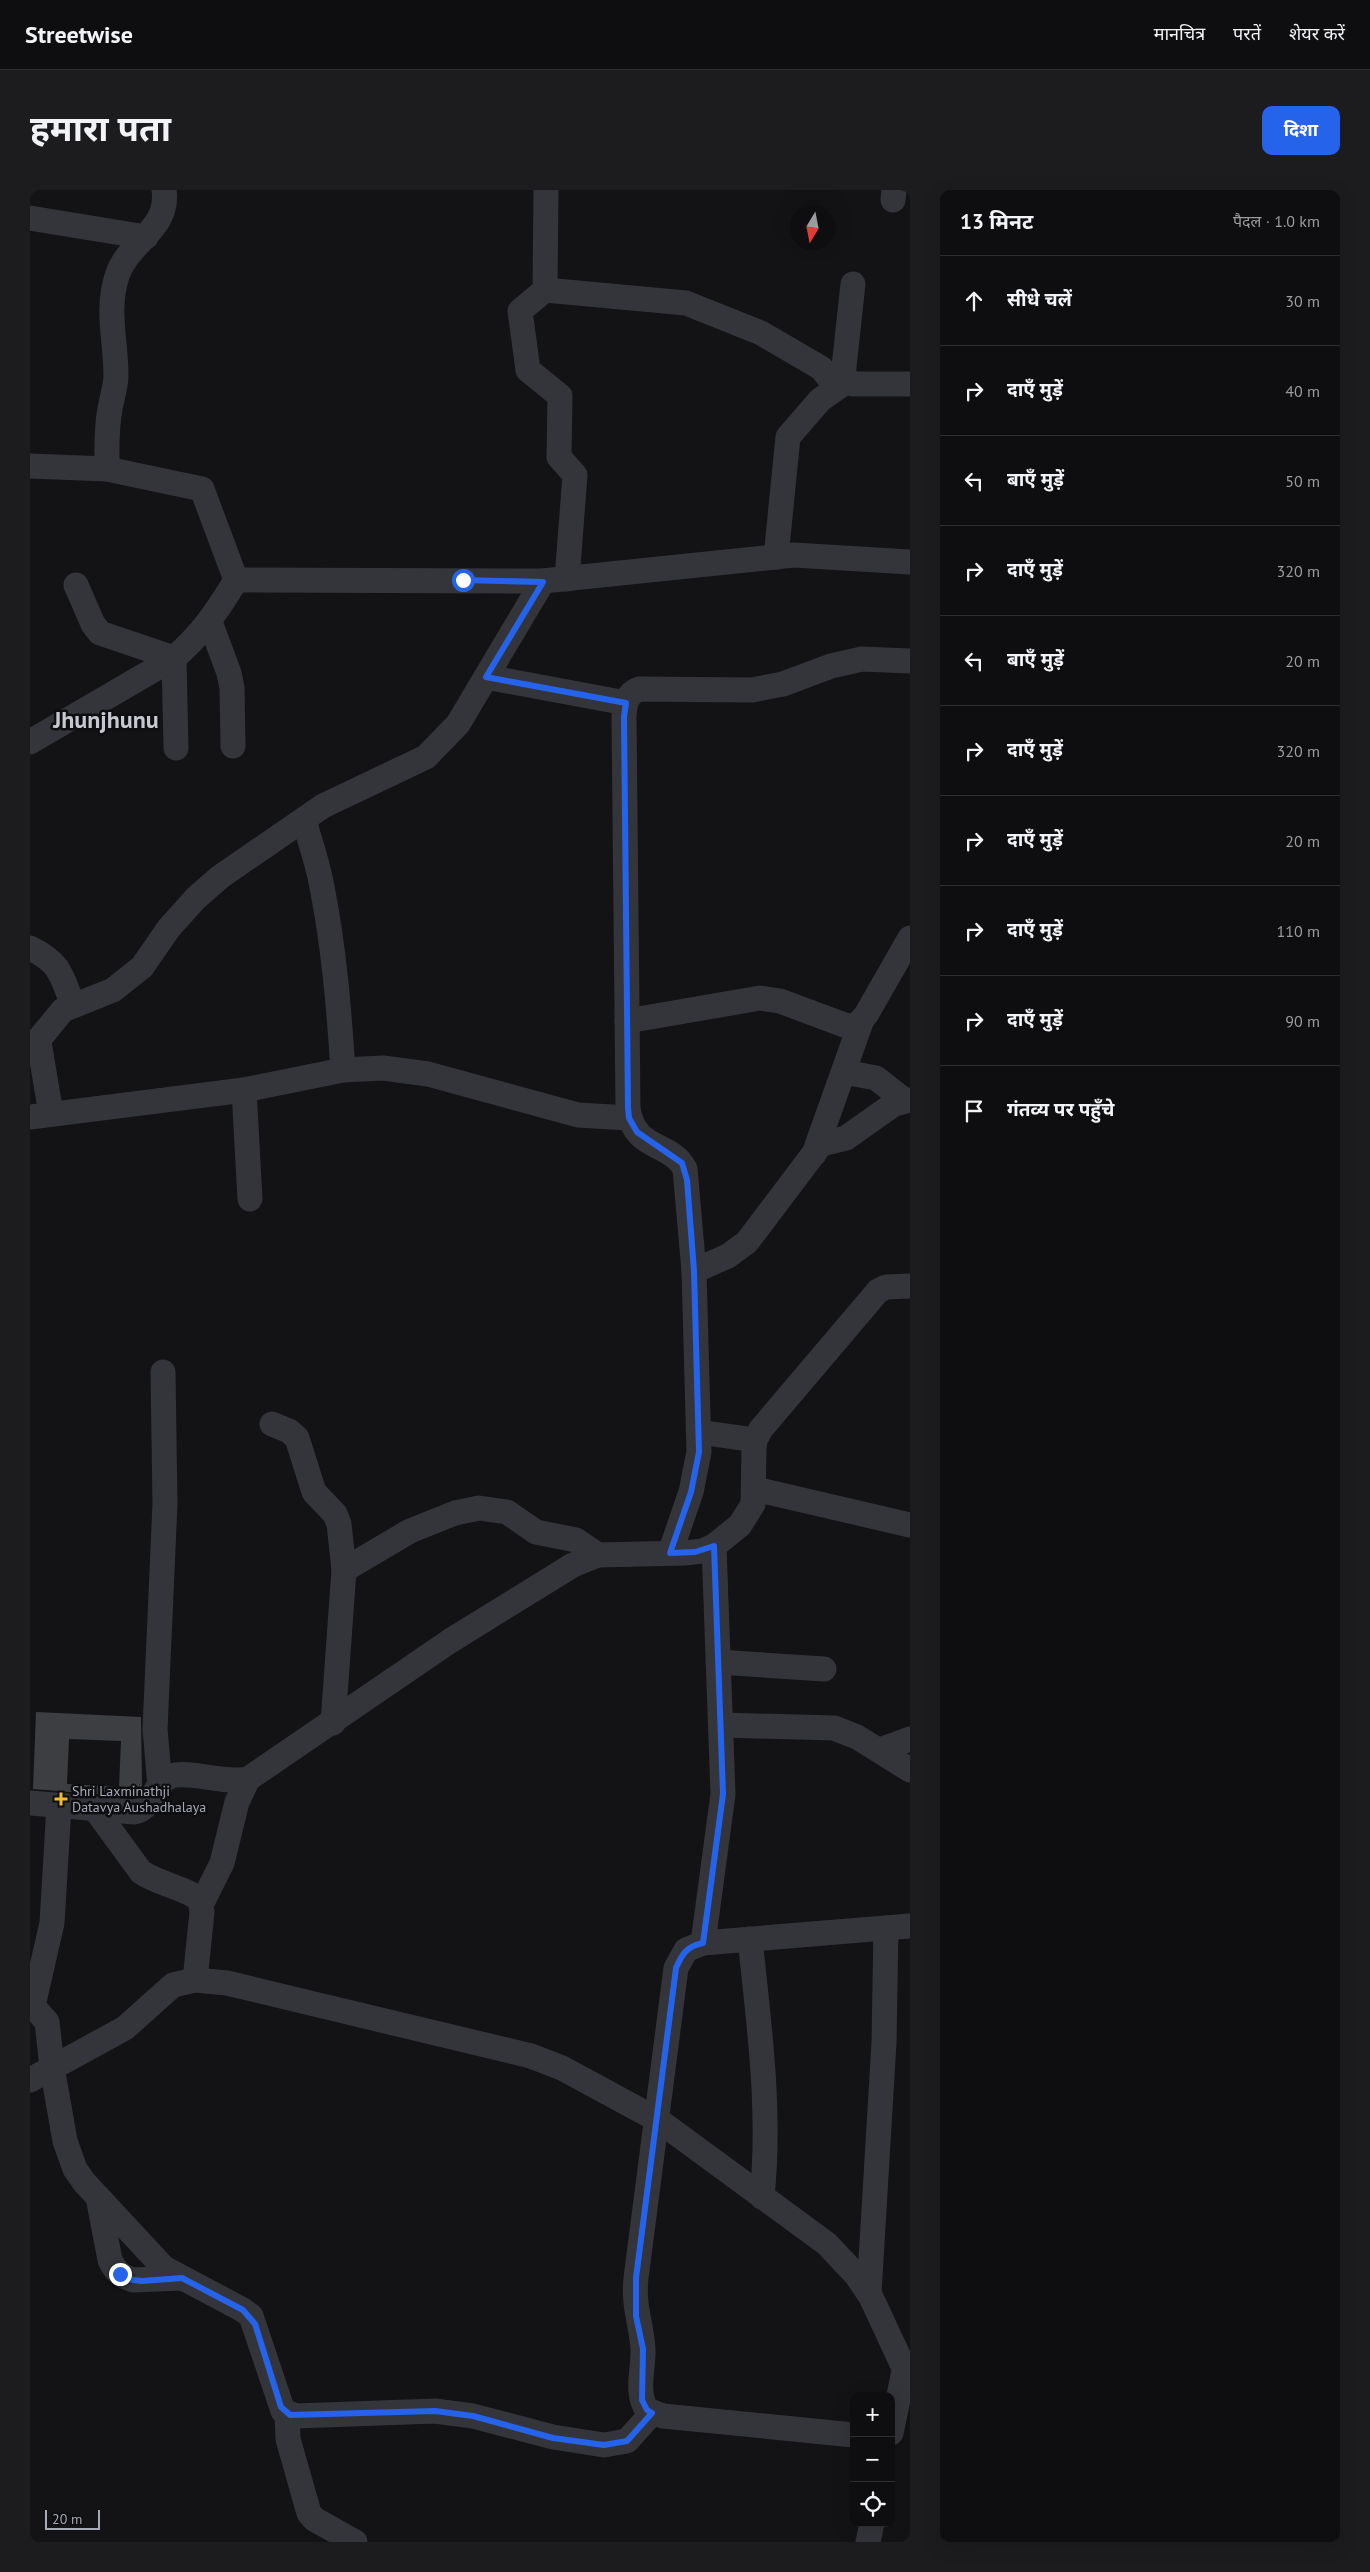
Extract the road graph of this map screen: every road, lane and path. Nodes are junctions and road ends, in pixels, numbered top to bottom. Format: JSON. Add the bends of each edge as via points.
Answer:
{"nodes":[{"id":1,"x":164,"y":190,"type":"edge"},
{"id":2,"x":546,"y":190,"type":"edge"},
{"id":3,"x":30,"y":218,"type":"edge"},
{"id":4,"x":146,"y":237,"type":"junction"},
{"id":5,"x":853,"y":284,"type":"dead end"},
{"id":6,"x":545,"y":290,"type":"junction"},
{"id":7,"x":842,"y":384,"type":"junction"},
{"id":8,"x":910,"y":384,"type":"edge"},
{"id":9,"x":30,"y":466,"type":"edge"},
{"id":10,"x":107,"y":469,"type":"junction"},
{"id":11,"x":776,"y":558,"type":"junction"},
{"id":12,"x":910,"y":562,"type":"edge"},
{"id":13,"x":236,"y":580,"type":"junction"},
{"id":14,"x":555,"y":580,"type":"junction"},
{"id":15,"x":76,"y":585,"type":"dead end"},
{"id":16,"x":210,"y":622,"type":"junction"},
{"id":17,"x":174,"y":658,"type":"junction"},
{"id":18,"x":910,"y":661,"type":"edge"},
{"id":19,"x":486,"y":677,"type":"junction"},
{"id":20,"x":626,"y":703,"type":"junction"},
{"id":21,"x":30,"y":742,"type":"edge"},
{"id":22,"x":233,"y":746,"type":"dead end"},
{"id":23,"x":176,"y":748,"type":"dead end"},
{"id":24,"x":304,"y":820,"type":"junction"},
{"id":25,"x":910,"y":938,"type":"edge"},
{"id":26,"x":30,"y":948,"type":"edge"},
{"id":27,"x":73,"y":1005,"type":"junction"},
{"id":28,"x":627,"y":1021,"type":"junction"},
{"id":29,"x":861,"y":1022,"type":"junction"},
{"id":30,"x":34,"y":1046,"type":"edge"},
{"id":31,"x":343,"y":1070,"type":"junction"},
{"id":32,"x":844,"y":1072,"type":"junction"},
{"id":33,"x":244,"y":1090,"type":"junction"},
{"id":34,"x":907,"y":1100,"type":"edge"},
{"id":35,"x":41,"y":1115,"type":"edge"},
{"id":36,"x":629,"y":1118,"type":"junction"},
{"id":37,"x":814,"y":1154,"type":"junction"},
{"id":38,"x":250,"y":1199,"type":"dead end"},
{"id":39,"x":694,"y":1271,"type":"junction"},
{"id":40,"x":910,"y":1286,"type":"edge"},
{"id":41,"x":163,"y":1372,"type":"dead end"},
{"id":42,"x":272,"y":1424,"type":"dead end"},
{"id":43,"x":700,"y":1432,"type":"junction"},
{"id":44,"x":755,"y":1440,"type":"junction"},
{"id":45,"x":755,"y":1489,"type":"junction"},
{"id":46,"x":910,"y":1525,"type":"edge"},
{"id":47,"x":714,"y":1546,"type":"junction"},
{"id":48,"x":670,"y":1553,"type":"junction"},
{"id":49,"x":598,"y":1555,"type":"junction"},
{"id":50,"x":344,"y":1570,"type":"junction"},
{"id":51,"x":718,"y":1662,"type":"junction"},
{"id":52,"x":824,"y":1669,"type":"dead end"},
{"id":53,"x":333,"y":1723,"type":"junction"},
{"id":54,"x":721,"y":1725,"type":"junction"},
{"id":55,"x":910,"y":1739,"type":"edge"},
{"id":56,"x":880,"y":1750,"type":"junction"},
{"id":57,"x":910,"y":1770,"type":"edge"},
{"id":58,"x":248,"y":1779,"type":"junction"},
{"id":59,"x":160,"y":1786,"type":"junction"},
{"id":60,"x":30,"y":1803,"type":"edge"},
{"id":61,"x":60,"y":1806,"type":"junction"},
{"id":62,"x":95,"y":1809,"type":"junction"},
{"id":63,"x":201,"y":1904,"type":"junction"},
{"id":64,"x":898,"y":1927,"type":"edge"},
{"id":65,"x":750,"y":1939,"type":"junction"},
{"id":66,"x":703,"y":1943,"type":"junction"},
{"id":67,"x":195,"y":1980,"type":"junction"},
{"id":68,"x":52,"y":2067,"type":"junction"},
{"id":69,"x":30,"y":2080,"type":"edge"},
{"id":70,"x":658,"y":2120,"type":"junction"},
{"id":71,"x":762,"y":2196,"type":"junction"},
{"id":72,"x":98,"y":2197,"type":"junction"},
{"id":73,"x":182,"y":2278,"type":"junction"},
{"id":74,"x":869,"y":2293,"type":"junction"},
{"id":75,"x":901,"y":2340,"type":"edge"},
{"id":76,"x":907,"y":2376,"type":"edge"},
{"id":77,"x":652,"y":2413,"type":"junction"},
{"id":78,"x":287,"y":2414,"type":"junction"},
{"id":79,"x":895,"y":2419,"type":"edge"},
{"id":80,"x":850,"y":2435,"type":"edge"},
{"id":81,"x":871,"y":2527,"type":"edge"},
{"id":82,"x":355,"y":2542,"type":"edge"},
{"id":83,"x":868,"y":2542,"type":"edge"}],
"edges":[{"from":1,"to":4,"type":"street","via":[[164,210]]},
{"from":2,"to":6,"type":"street"},
{"from":3,"to":4,"type":"street"},
{"from":4,"to":10,"type":"street","via":[[131,250],[117,276],[111,320],[116,375],[107,432]]},
{"from":5,"to":7,"type":"street"},
{"from":6,"to":7,"type":"street","via":[[686,303],[761,332]]},
{"from":6,"to":14,"type":"street","via":[[520,311],[528,370],[560,396],[559,457],[575,475]]},
{"from":7,"to":8,"type":"street"},
{"from":7,"to":11,"type":"street","via":[[820,400],[788,437]]},
{"from":9,"to":10,"type":"street"},
{"from":10,"to":13,"type":"street","via":[[202,489]]},
{"from":11,"to":12,"type":"street","via":[[794,555]]},
{"from":11,"to":14,"type":"street"},
{"from":13,"to":14,"type":"street"},
{"from":13,"to":16,"type":"street"},
{"from":14,"to":19,"type":"street"},
{"from":15,"to":17,"type":"street","via":[[100,633]]},
{"from":16,"to":17,"type":"street"},
{"from":16,"to":22,"type":"street","via":[[232,688]]},
{"from":17,"to":21,"type":"street"},
{"from":17,"to":23,"type":"street"},
{"from":18,"to":20,"type":"street","via":[[862,659],[830,666],[783,684],[752,690],[639,689],[633,691]]},
{"from":19,"to":20,"type":"street"},
{"from":19,"to":24,"type":"street","via":[[458,724],[426,756],[323,806]]},
{"from":20,"to":28,"type":"street"},
{"from":24,"to":27,"type":"street","via":[[220,877],[196,898],[169,928],[142,968],[128,980],[113,990]]},
{"from":24,"to":31,"type":"street","via":[[322,884],[336,968]]},
{"from":25,"to":29,"type":"street"},
{"from":26,"to":27,"type":"street","via":[[54,963]]},
{"from":27,"to":30,"type":"street","via":[[63,1010]]},
{"from":28,"to":29,"type":"street","via":[[760,998],[780,1001],[847,1026]]},
{"from":28,"to":36,"type":"street"},
{"from":29,"to":32,"type":"street"},
{"from":30,"to":35,"type":"street"},
{"from":31,"to":33,"type":"street"},
{"from":31,"to":36,"type":"street","via":[[383,1068],[428,1074],[578,1115]]},
{"from":32,"to":34,"type":"street","via":[[876,1078]]},
{"from":32,"to":37,"type":"street"},
{"from":33,"to":35,"type":"street"},
{"from":33,"to":38,"type":"street"},
{"from":34,"to":37,"type":"street","via":[[894,1104],[852,1135],[824,1142]]},
{"from":36,"to":39,"type":"street","via":[[643,1139],[676,1158],[685,1169]]},
{"from":37,"to":39,"type":"street","via":[[747,1242],[728,1256]]},
{"from":39,"to":43,"type":"street"},
{"from":40,"to":44,"type":"street","via":[[886,1287],[878,1291],[771,1416]]},
{"from":41,"to":59,"type":"street","via":[[165,1504],[155,1729]]},
{"from":42,"to":50,"type":"street","via":[[297,1438],[314,1492],[335,1514]]},
{"from":43,"to":44,"type":"street"},
{"from":43,"to":48,"type":"street","via":[[697,1470]]},
{"from":44,"to":45,"type":"street"},
{"from":45,"to":46,"type":"street"},
{"from":45,"to":47,"type":"street","via":[[748,1516]]},
{"from":47,"to":48,"type":"street","via":[[695,1552]]},
{"from":47,"to":51,"type":"street"},
{"from":48,"to":49,"type":"street"},
{"from":49,"to":50,"type":"street","via":[[576,1540],[536,1532],[507,1512],[479,1508],[456,1513],[410,1531]]},
{"from":49,"to":53,"type":"street","via":[[559,1573],[458,1636]]},
{"from":50,"to":53,"type":"street"},
{"from":51,"to":52,"type":"street"},
{"from":51,"to":54,"type":"street"},
{"from":53,"to":58,"type":"street"},
{"from":54,"to":56,"type":"street","via":[[834,1728]]},
{"from":54,"to":66,"type":"street","via":[[722,1814]]},
{"from":55,"to":56,"type":"street"},
{"from":56,"to":57,"type":"street"},
{"from":58,"to":59,"type":"street","via":[[222,1781],[179,1775],[165,1779]]},
{"from":58,"to":63,"type":"street","via":[[237,1802],[222,1863]]},
{"from":59,"to":62,"type":"street","via":[[140,1811]]},
{"from":60,"to":61,"type":"street"},
{"from":61,"to":62,"type":"street"},
{"from":61,"to":68,"type":"street","via":[[52,1923],[33,2006],[47,2022]]},
{"from":62,"to":63,"type":"street","via":[[141,1872],[190,1892],[200,1899]]},
{"from":63,"to":67,"type":"street"},
{"from":64,"to":65,"type":"street"},
{"from":64,"to":74,"type":"street","via":[[885,2034]]},
{"from":65,"to":66,"type":"street"},
{"from":65,"to":71,"type":"street","via":[[766,2118]]},
{"from":66,"to":70,"type":"street","via":[[686,1950],[676,1968]]},
{"from":67,"to":68,"type":"street","via":[[173,1986],[125,2028]]},
{"from":67,"to":70,"type":"street","via":[[227,1983],[531,2056],[562,2068]]},
{"from":68,"to":69,"type":"street"},
{"from":68,"to":72,"type":"street","via":[[70,2157],[84,2182]]},
{"from":70,"to":71,"type":"street"},
{"from":70,"to":77,"type":"street","via":[[635,2289],[636,2316],[643,2349],[642,2400]]},
{"from":71,"to":74,"type":"street","via":[[827,2244]]},
{"from":72,"to":73,"type":"street","via":[[152,2258]]},
{"from":72,"to":73,"type":"street","via":[[114,2269],[133,2280]]},
{"from":73,"to":78,"type":"street","via":[[251,2316],[281,2407]]},
{"from":74,"to":75,"type":"street"},
{"from":75,"to":76,"type":"street"},
{"from":76,"to":79,"type":"street"},
{"from":77,"to":78,"type":"street","via":[[627,2441],[604,2445],[553,2438],[473,2416],[435,2411]]},
{"from":77,"to":80,"type":"street"},
{"from":78,"to":82,"type":"street","via":[[288,2439],[309,2513]]},
{"from":81,"to":83,"type":"street"}]}
